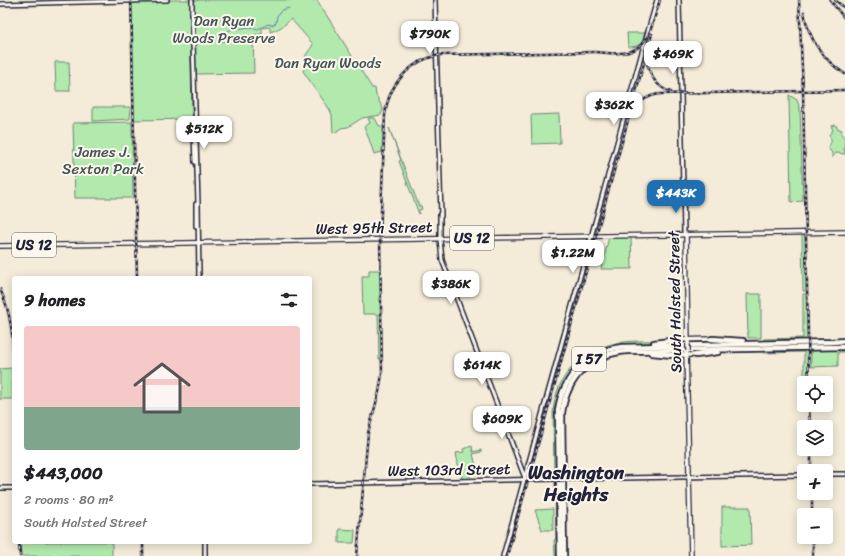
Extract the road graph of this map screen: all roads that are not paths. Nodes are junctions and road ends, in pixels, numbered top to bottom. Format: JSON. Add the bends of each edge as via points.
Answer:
{"nodes":[{"id":1,"x":83,"y":0,"type":"edge"},
{"id":2,"x":167,"y":0,"type":"edge"},
{"id":3,"x":192,"y":0,"type":"edge"},
{"id":4,"x":436,"y":0,"type":"edge"},
{"id":5,"x":657,"y":0,"type":"edge"},
{"id":6,"x":680,"y":0,"type":"edge"},
{"id":7,"x":113,"y":1,"type":"edge"},
{"id":8,"x":0,"y":3,"type":"edge"},
{"id":9,"x":192,"y":10,"type":"junction"},
{"id":10,"x":194,"y":141,"type":"junction"},
{"id":11,"x":196,"y":151,"type":"junction"},
{"id":12,"x":845,"y":231,"type":"edge"},
{"id":13,"x":685,"y":234,"type":"junction"},
{"id":14,"x":591,"y":235,"type":"junction"},
{"id":15,"x":441,"y":239,"type":"junction"},
{"id":16,"x":197,"y":242,"type":"junction"},
{"id":17,"x":0,"y":245,"type":"edge"},
{"id":18,"x":198,"y":276,"type":"edge"},
{"id":19,"x":712,"y":339,"type":"joint"},
{"id":20,"x":678,"y":340,"type":"joint"},
{"id":21,"x":845,"y":341,"type":"edge"},
{"id":22,"x":687,"y":342,"type":"junction"},
{"id":23,"x":773,"y":344,"type":"junction"},
{"id":24,"x":617,"y":347,"type":"junction"},
{"id":25,"x":845,"y":347,"type":"edge"},
{"id":26,"x":759,"y":349,"type":"junction"},
{"id":27,"x":634,"y":350,"type":"junction"},
{"id":28,"x":687,"y":353,"type":"junction"},
{"id":29,"x":672,"y":355,"type":"joint"},
{"id":30,"x":696,"y":355,"type":"joint"},
{"id":31,"x":833,"y":474,"type":"edge"},
{"id":32,"x":845,"y":474,"type":"edge"},
{"id":33,"x":797,"y":475,"type":"edge"},
{"id":34,"x":690,"y":477,"type":"junction"},
{"id":35,"x":524,"y":479,"type":"junction"},
{"id":36,"x":312,"y":484,"type":"edge"},
{"id":37,"x":0,"y":488,"type":"edge"},
{"id":38,"x":12,"y":488,"type":"edge"},
{"id":39,"x":205,"y":544,"type":"edge"},
{"id":40,"x":205,"y":556,"type":"edge"},
{"id":41,"x":503,"y":556,"type":"edge"},
{"id":42,"x":560,"y":556,"type":"edge"},
{"id":43,"x":564,"y":556,"type":"edge"},
{"id":44,"x":691,"y":556,"type":"edge"}],
"edges":[{"from":1,"to":8,"type":"main road"},
{"from":2,"to":7,"type":"main road"},
{"from":3,"to":9,"type":"main road"},
{"from":4,"to":15,"type":"main road"},
{"from":5,"to":14,"type":"main road"},
{"from":6,"to":13,"type":"main road","name":"South Halsted Street"},
{"from":7,"to":8,"type":"main road"},
{"from":9,"to":10,"type":"main road"},
{"from":9,"to":11,"type":"main road"},
{"from":10,"to":11,"type":"main road"},
{"from":10,"to":16,"type":"main road"},
{"from":11,"to":16,"type":"main road"},
{"from":12,"to":13,"type":"main road","name":"West 95th Street","number":"US 12"},
{"from":13,"to":14,"type":"main road","name":"West 95th Street","number":"US 12"},
{"from":13,"to":22,"type":"main road","name":"South Halsted Street"},
{"from":14,"to":15,"type":"main road","name":"West 95th Street","number":"US 12"},
{"from":14,"to":35,"type":"main road"},
{"from":15,"to":16,"type":"main road","name":"West 95th Street","number":"US 12"},
{"from":15,"to":35,"type":"main road","via":[[442,260]]},
{"from":16,"to":17,"type":"main road","name":"West 95th Street","number":"US 12"},
{"from":16,"to":18,"type":"main road"},
{"from":19,"to":22,"type":"main road"},
{"from":19,"to":23,"type":"highway"},
{"from":20,"to":22,"type":"main road"},
{"from":20,"to":24,"type":"highway"},
{"from":21,"to":23,"type":"highway","number":"I 57"},
{"from":22,"to":28,"type":"main road","name":"South Halsted Street","bridge":true},
{"from":23,"to":24,"type":"highway","number":"I 57"},
{"from":24,"to":42,"type":"highway","number":"I 57","via":[[600,353],[581,365],[568,380],[560,399],[557,422]]},
{"from":25,"to":26,"type":"highway","number":"I 57"},
{"from":26,"to":27,"type":"highway","number":"I 57"},
{"from":26,"to":30,"type":"highway"},
{"from":27,"to":29,"type":"highway"},
{"from":27,"to":43,"type":"highway","number":"I 57","via":[[613,353],[590,364],[575,379],[564,401]]},
{"from":28,"to":29,"type":"main road"},
{"from":28,"to":30,"type":"main road"},
{"from":28,"to":34,"type":"main road","name":"South Halsted Street"},
{"from":31,"to":32,"type":"main road"},
{"from":33,"to":34,"type":"main road","name":"West 103rd Street"},
{"from":34,"to":35,"type":"main road","name":"West 103rd Street","bridge":true},
{"from":34,"to":44,"type":"main road","name":"South Halsted Street"},
{"from":35,"to":36,"type":"main road","name":"West 103rd Street"},
{"from":35,"to":41,"type":"main road"},
{"from":37,"to":38,"type":"main road"},
{"from":39,"to":40,"type":"main road"}]}
